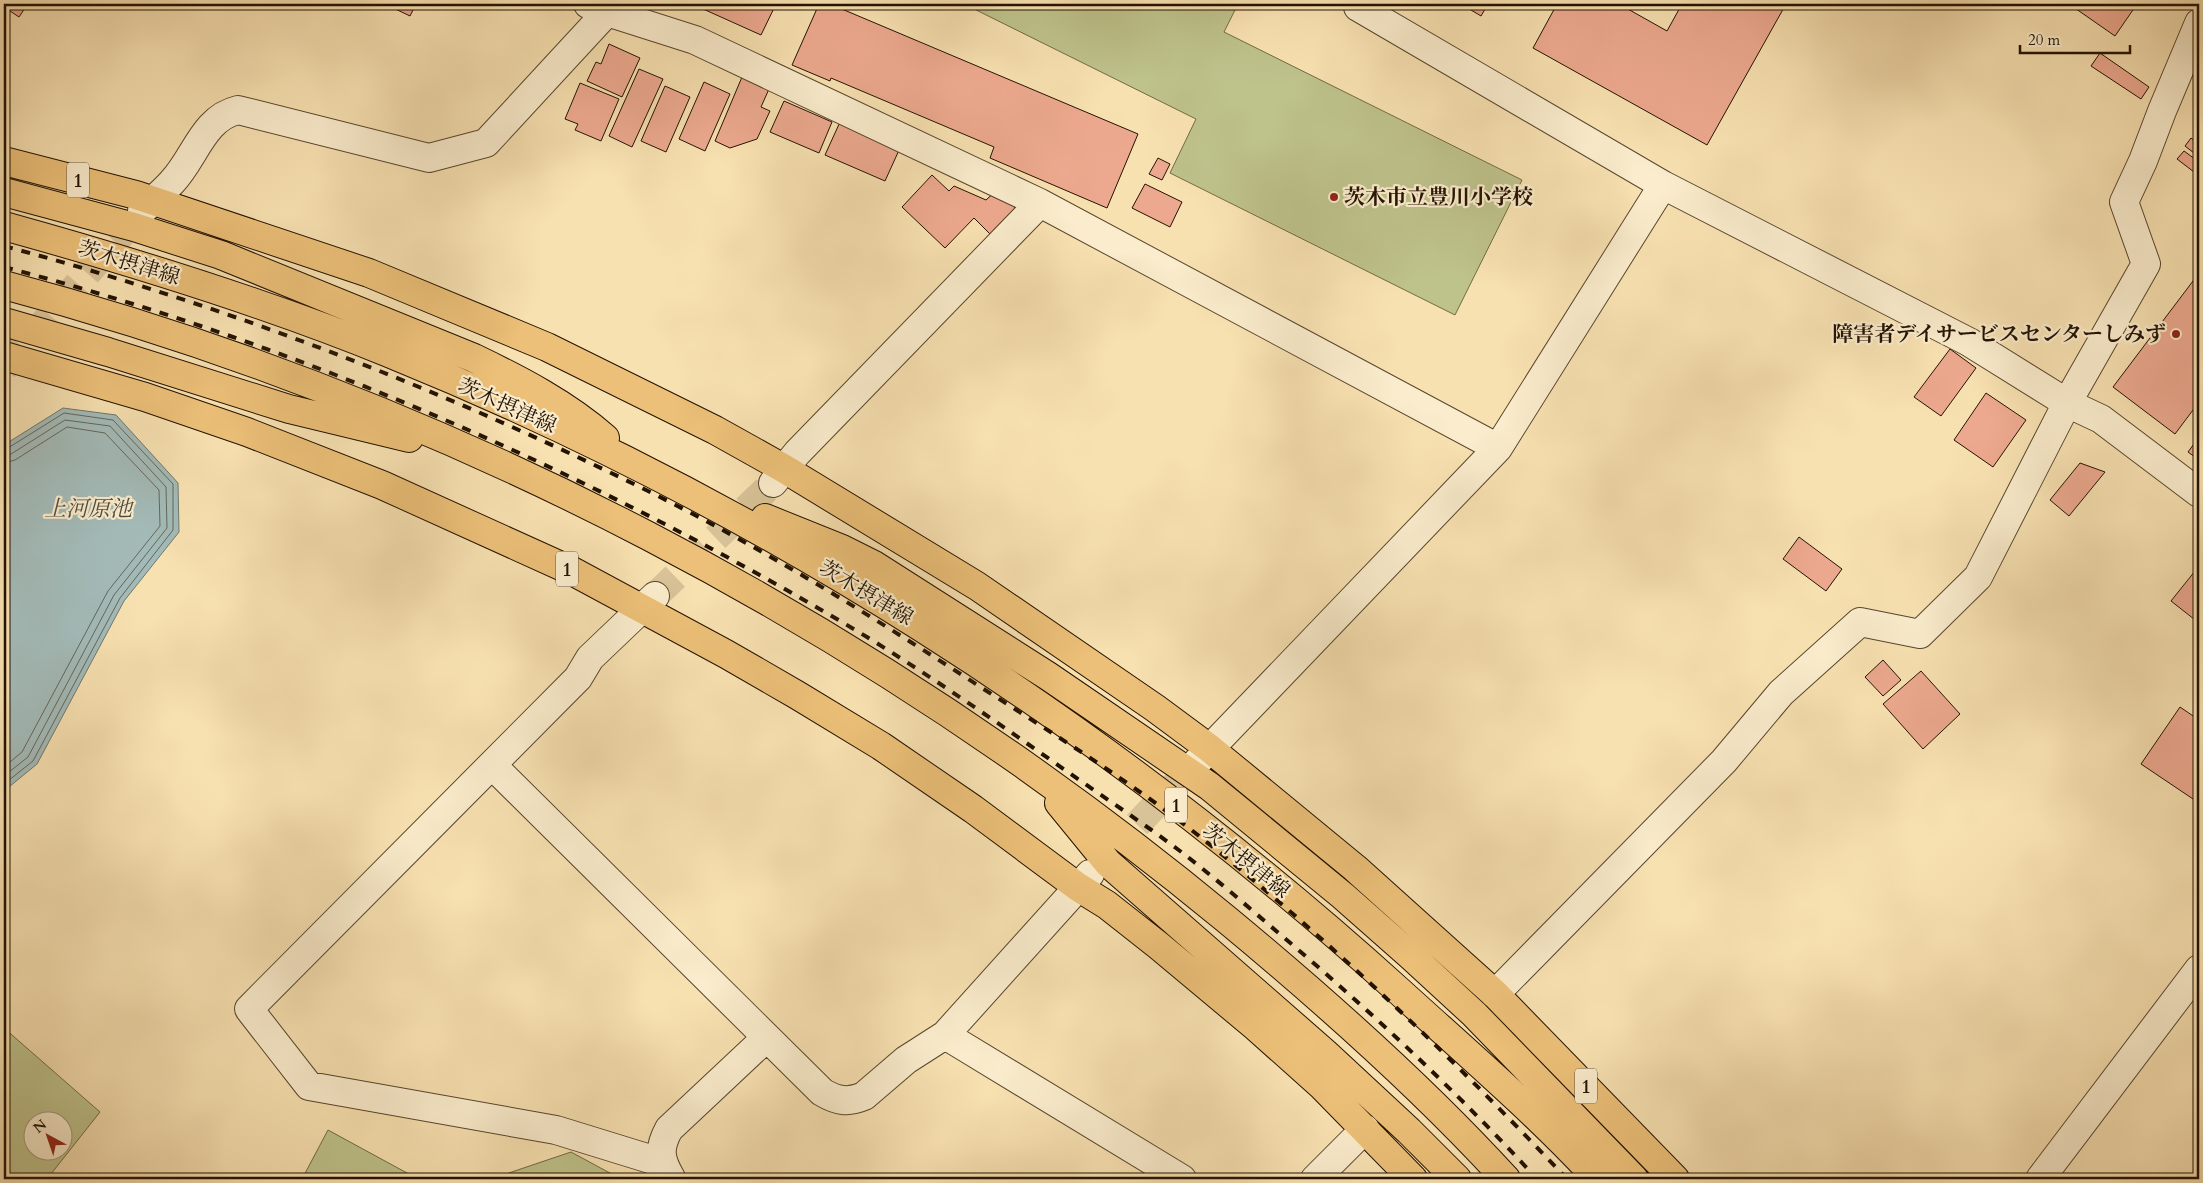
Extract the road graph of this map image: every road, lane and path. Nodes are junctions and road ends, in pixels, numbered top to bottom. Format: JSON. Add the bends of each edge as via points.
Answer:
{"nodes":[{"id":1,"x":1360,"y":4,"type":"edge"},
{"id":2,"x":597,"y":8,"type":"edge"},
{"id":3,"x":2199,"y":23,"type":"edge"},
{"id":4,"x":4,"y":161,"type":"edge"},
{"id":5,"x":1662,"y":185,"type":"junction"},
{"id":6,"x":4,"y":192,"type":"edge"},
{"id":7,"x":1040,"y":203,"type":"junction"},
{"id":8,"x":147,"y":206,"type":"junction"},
{"id":9,"x":4,"y":226,"type":"edge"},
{"id":10,"x":4,"y":285,"type":"edge"},
{"id":11,"x":4,"y":322,"type":"edge"},
{"id":12,"x":4,"y":356,"type":"edge"},
{"id":13,"x":2067,"y":403,"type":"junction"},
{"id":14,"x":458,"y":446,"type":"junction"},
{"id":15,"x":1498,"y":448,"type":"junction"},
{"id":16,"x":638,"y":466,"type":"junction"},
{"id":17,"x":778,"y":476,"type":"junction"},
{"id":18,"x":2199,"y":493,"type":"edge"},
{"id":19,"x":713,"y":505,"type":"junction"},
{"id":20,"x":649,"y":603,"type":"junction"},
{"id":21,"x":1203,"y":755,"type":"junction"},
{"id":22,"x":492,"y":765,"type":"junction"},
{"id":23,"x":1031,"y":769,"type":"junction"},
{"id":24,"x":1084,"y":880,"type":"junction"},
{"id":25,"x":2199,"y":969,"type":"edge"},
{"id":26,"x":1495,"y":994,"type":"junction"},
{"id":27,"x":945,"y":1035,"type":"junction"},
{"id":28,"x":766,"y":1038,"type":"junction"},
{"id":29,"x":1365,"y":1128,"type":"junction"},
{"id":30,"x":668,"y":1171,"type":"edge"},
{"id":31,"x":1594,"y":1175,"type":"edge"},
{"id":32,"x":1182,"y":1179,"type":"edge"},
{"id":33,"x":1314,"y":1179,"type":"edge"},
{"id":34,"x":1413,"y":1179,"type":"edge"},
{"id":35,"x":1457,"y":1179,"type":"edge"},
{"id":36,"x":1506,"y":1179,"type":"edge"},
{"id":37,"x":1634,"y":1179,"type":"edge"},
{"id":38,"x":1675,"y":1179,"type":"edge"},
{"id":39,"x":2040,"y":1179,"type":"edge"}],
"edges":[{"from":1,"to":5,"type":"street","via":[[1358,8]]},
{"from":2,"to":7,"type":"street","via":[[696,40]]},
{"from":2,"to":8,"type":"street","via":[[486,143],[429,158],[238,110],[224,114],[211,125],[173,182]]},
{"from":3,"to":13,"type":"street","via":[[2144,161],[2124,202],[2146,264]]},
{"from":4,"to":8,"type":"main road","number":"1"},
{"from":5,"to":13,"type":"street","via":[[1969,342]]},
{"from":5,"to":15,"type":"street"},
{"from":6,"to":16,"type":"main road","number":"1","via":[[134,227],[221,255],[474,358],[552,399]]},
{"from":7,"to":15,"type":"street"},
{"from":7,"to":17,"type":"street"},
{"from":8,"to":17,"type":"main road","number":"1","via":[[369,273],[547,347],[716,430]]},
{"from":9,"to":16,"type":"main road","name":"茨木摂津線","number":"1","via":[[186,280],[346,337],[490,397]]},
{"from":10,"to":14,"type":"main road","via":[[153,330],[281,374]]},
{"from":11,"to":14,"type":"main road","via":[[289,410],[394,436]]},
{"from":12,"to":20,"type":"main road","number":"1","via":[[145,397],[322,460]]},
{"from":13,"to":18,"type":"street","via":[[2100,419]]},
{"from":13,"to":26,"type":"street","via":[[1978,576],[1920,634],[1860,622],[1781,693],[1724,762]]},
{"from":14,"to":23,"type":"main road","via":[[580,501],[752,592],[894,677]]},
{"from":15,"to":21,"type":"street"},
{"from":16,"to":19,"type":"main road","name":"茨木摂津線","number":"1"},
{"from":17,"to":21,"type":"main road","number":"1","via":[[976,586],[1155,708]]},
{"from":19,"to":31,"type":"main road","name":"茨木摂津線","number":"1","via":[[865,591],[943,641],[1090,742],[1190,816],[1358,954],[1536,1116]]},
{"from":19,"to":37,"type":"main road","via":[[762,517],[842,549],[874,566],[1048,676],[1209,786],[1418,962],[1474,1014]]},
{"from":20,"to":22,"type":"street","via":[[590,658],[578,678]]},
{"from":20,"to":24,"type":"main road","number":"1","via":[[880,746]]},
{"from":21,"to":26,"type":"main road","number":"1","via":[[1355,868]]},
{"from":22,"to":28,"type":"street"},
{"from":22,"to":30,"type":"street","via":[[249,1009],[309,1086],[556,1130]]},
{"from":23,"to":35,"type":"main road","via":[[1108,863],[1325,1053]]},
{"from":23,"to":36,"type":"main road","via":[[1164,868],[1275,960],[1351,1026]]},
{"from":24,"to":27,"type":"street"},
{"from":24,"to":29,"type":"main road","number":"1","via":[[1107,905],[1234,1008]]},
{"from":25,"to":39,"type":"street"},
{"from":26,"to":38,"type":"main road","number":"1"},
{"from":27,"to":28,"type":"street","via":[[906,1060],[864,1096],[843,1101],[822,1092]]},
{"from":27,"to":32,"type":"street"},
{"from":28,"to":30,"type":"street","via":[[668,1129],[661,1149]]},
{"from":29,"to":33,"type":"street"},
{"from":29,"to":34,"type":"main road","number":"1"}]}
